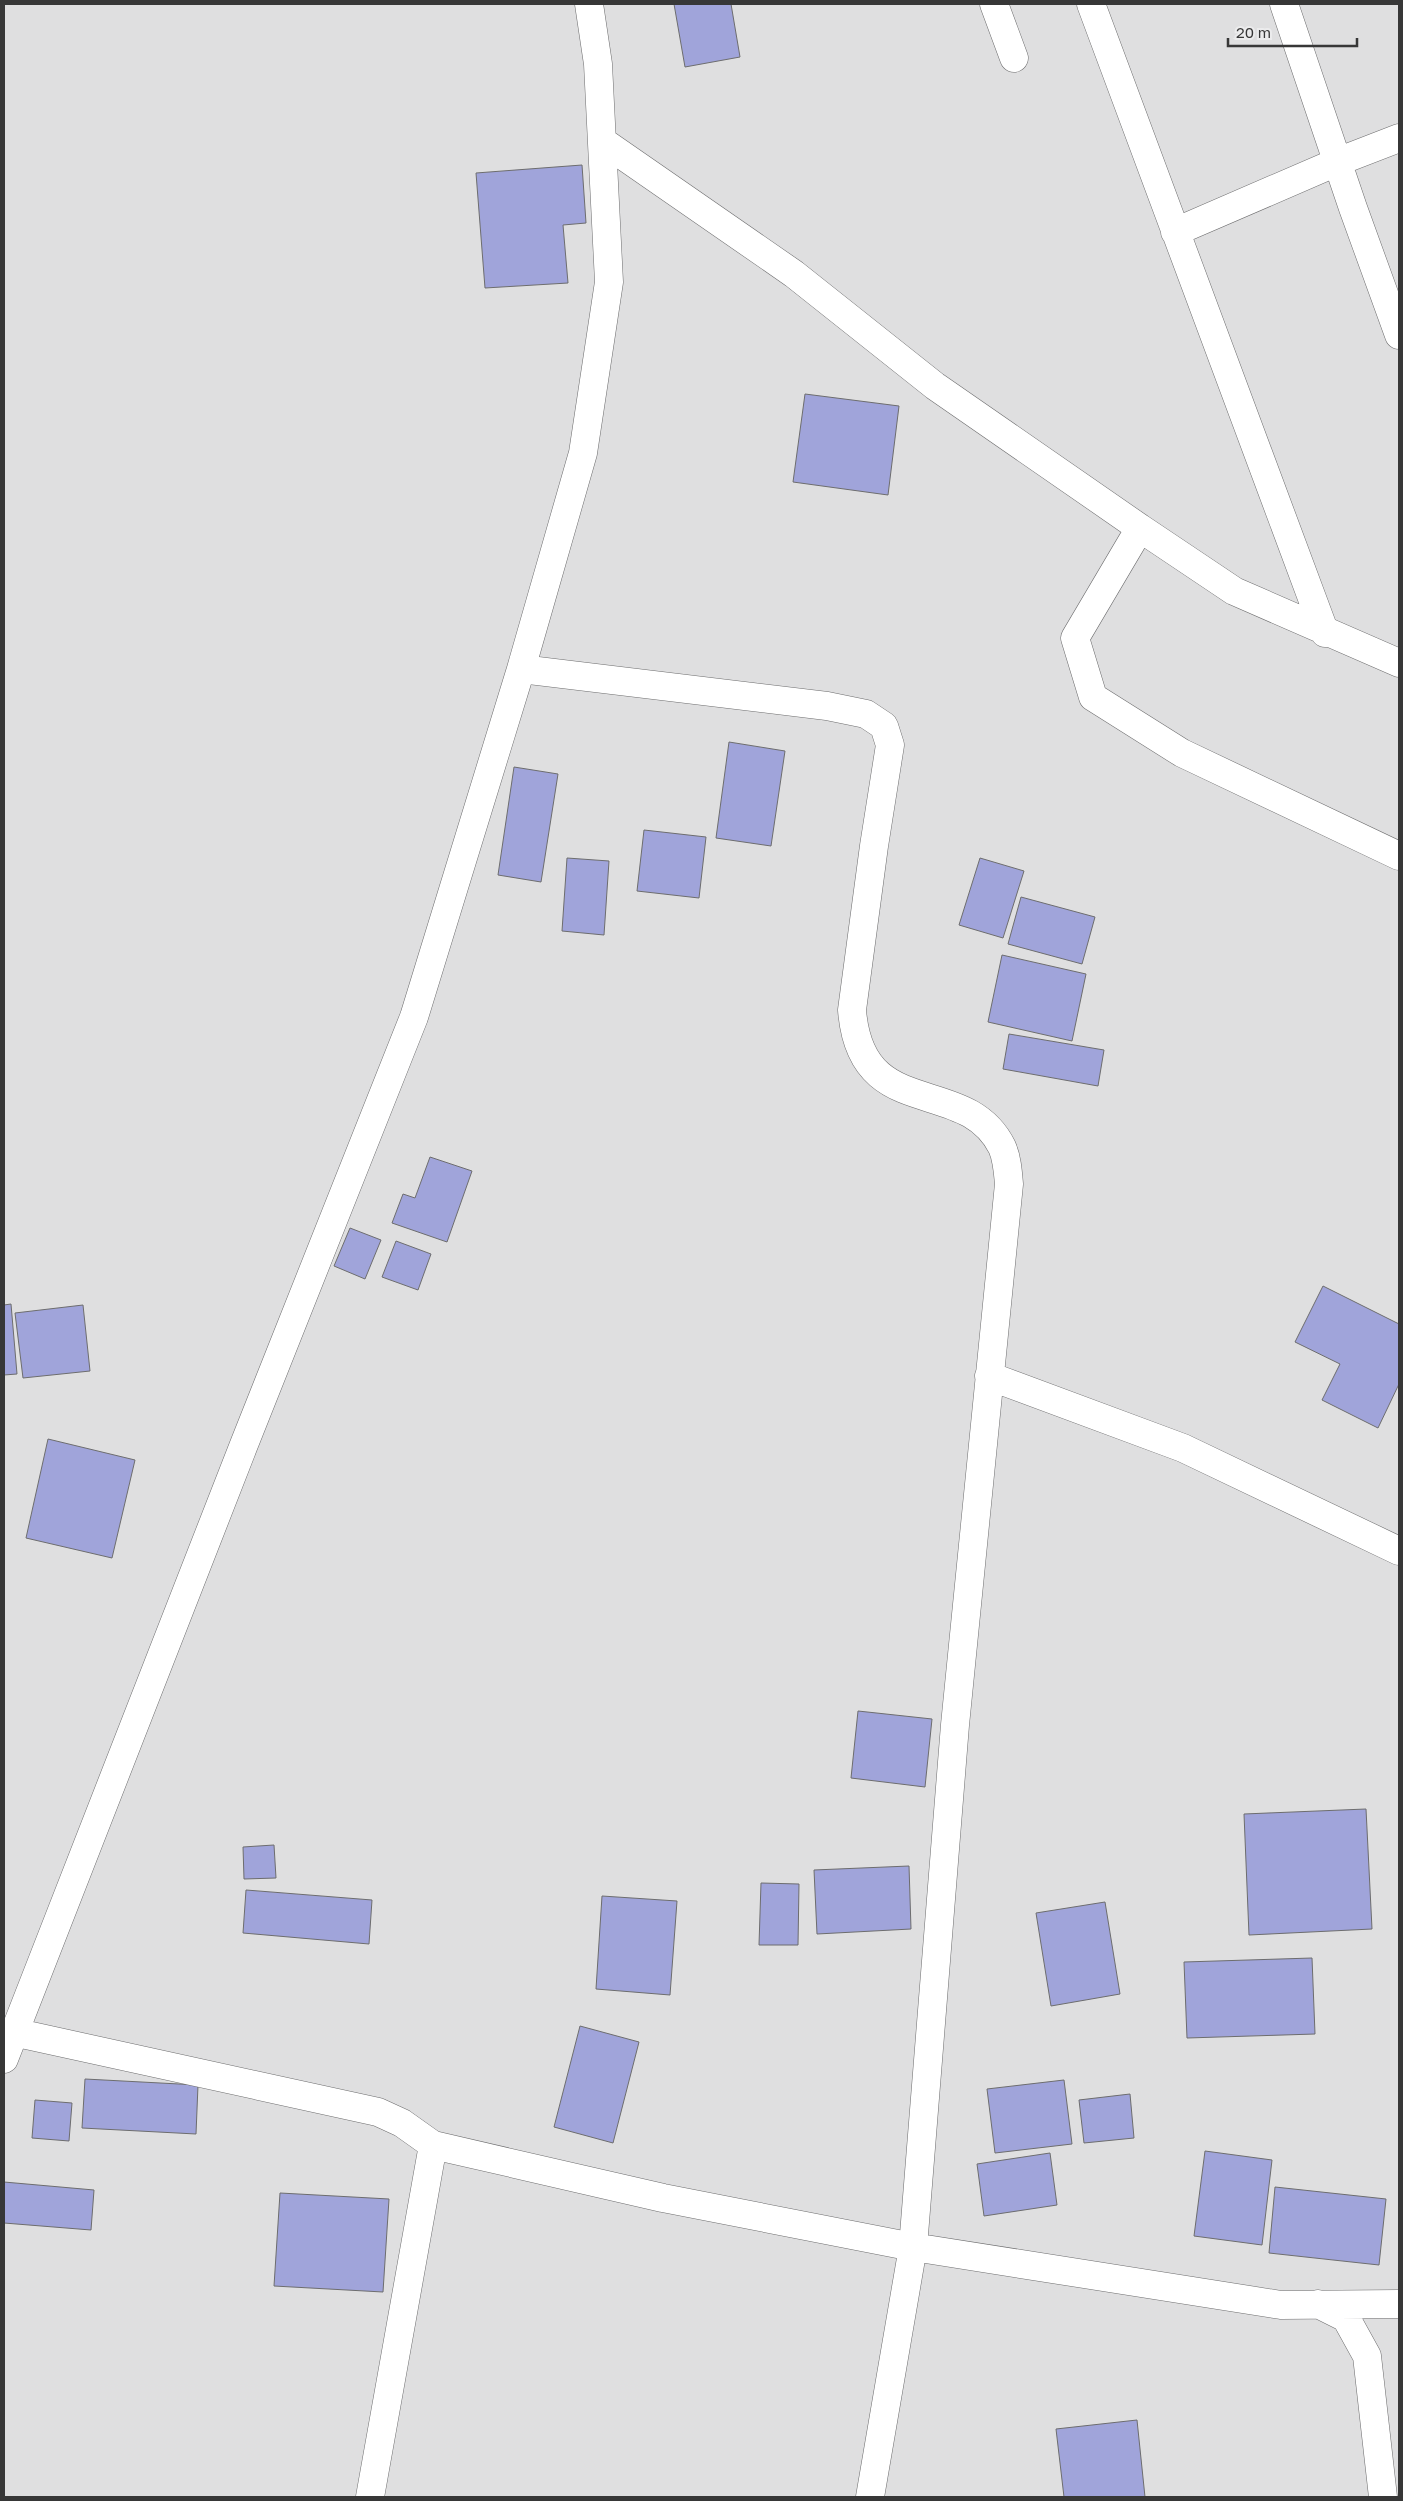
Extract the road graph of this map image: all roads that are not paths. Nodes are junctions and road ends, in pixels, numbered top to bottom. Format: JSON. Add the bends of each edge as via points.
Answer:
{"nodes":[{"id":1,"x":589,"y":4,"type":"edge"},
{"id":2,"x":994,"y":4,"type":"edge"},
{"id":3,"x":1091,"y":4,"type":"edge"},
{"id":4,"x":1284,"y":4,"type":"edge"},
{"id":5,"x":1014,"y":58,"type":"dead end"},
{"id":6,"x":1399,"y":138,"type":"edge"},
{"id":7,"x":602,"y":141,"type":"junction"},
{"id":8,"x":1337,"y":162,"type":"junction"},
{"id":9,"x":1174,"y":232,"type":"junction"},
{"id":10,"x":1399,"y":335,"type":"edge"},
{"id":11,"x":1140,"y":528,"type":"junction"},
{"id":12,"x":1325,"y":633,"type":"junction"},
{"id":13,"x":1399,"y":663,"type":"edge"},
{"id":14,"x":521,"y":669,"type":"junction"},
{"id":15,"x":1399,"y":856,"type":"edge"},
{"id":16,"x":989,"y":1376,"type":"junction"},
{"id":17,"x":1399,"y":1551,"type":"edge"},
{"id":18,"x":13,"y":2032,"type":"junction"},
{"id":19,"x":4,"y":2059,"type":"edge"},
{"id":20,"x":433,"y":2145,"type":"junction"},
{"id":21,"x":913,"y":2246,"type":"junction"},
{"id":22,"x":1318,"y":2304,"type":"junction"},
{"id":23,"x":1399,"y":2304,"type":"edge"},
{"id":24,"x":370,"y":2497,"type":"edge"},
{"id":25,"x":870,"y":2497,"type":"edge"},
{"id":26,"x":1383,"y":2497,"type":"edge"}],
"edges":[{"from":1,"to":7,"type":"street","via":[[598,64]]},
{"from":2,"to":5,"type":"street"},
{"from":3,"to":9,"type":"street"},
{"from":4,"to":8,"type":"street"},
{"from":6,"to":8,"type":"street"},
{"from":7,"to":11,"type":"street","via":[[794,274],[935,386]]},
{"from":7,"to":14,"type":"street","via":[[608,291],[583,452]]},
{"from":8,"to":9,"type":"street"},
{"from":8,"to":10,"type":"street"},
{"from":9,"to":12,"type":"street"},
{"from":11,"to":12,"type":"street","via":[[1234,591]]},
{"from":11,"to":15,"type":"street","via":[[1075,638],[1093,697],[1182,753]]},
{"from":12,"to":13,"type":"street"},
{"from":14,"to":16,"type":"street","via":[[827,706],[866,714],[884,726],[890,745],[852,1010],[854,1032],[860,1050],[879,1075],[893,1084],[968,1111],[992,1131],[1002,1148],[1009,1184]]},
{"from":14,"to":18,"type":"street","via":[[414,1017]]},
{"from":16,"to":17,"type":"street","via":[[1183,1448]]},
{"from":16,"to":21,"type":"street","via":[[955,1735]]},
{"from":18,"to":19,"type":"street"},
{"from":18,"to":20,"type":"street","via":[[378,2112],[402,2123]]},
{"from":20,"to":21,"type":"street","via":[[663,2198]]},
{"from":20,"to":24,"type":"street"},
{"from":21,"to":22,"type":"street","via":[[1281,2305]]},
{"from":21,"to":25,"type":"street"},
{"from":22,"to":23,"type":"street"},
{"from":22,"to":26,"type":"street","via":[[1346,2318],[1367,2356]]}]}
